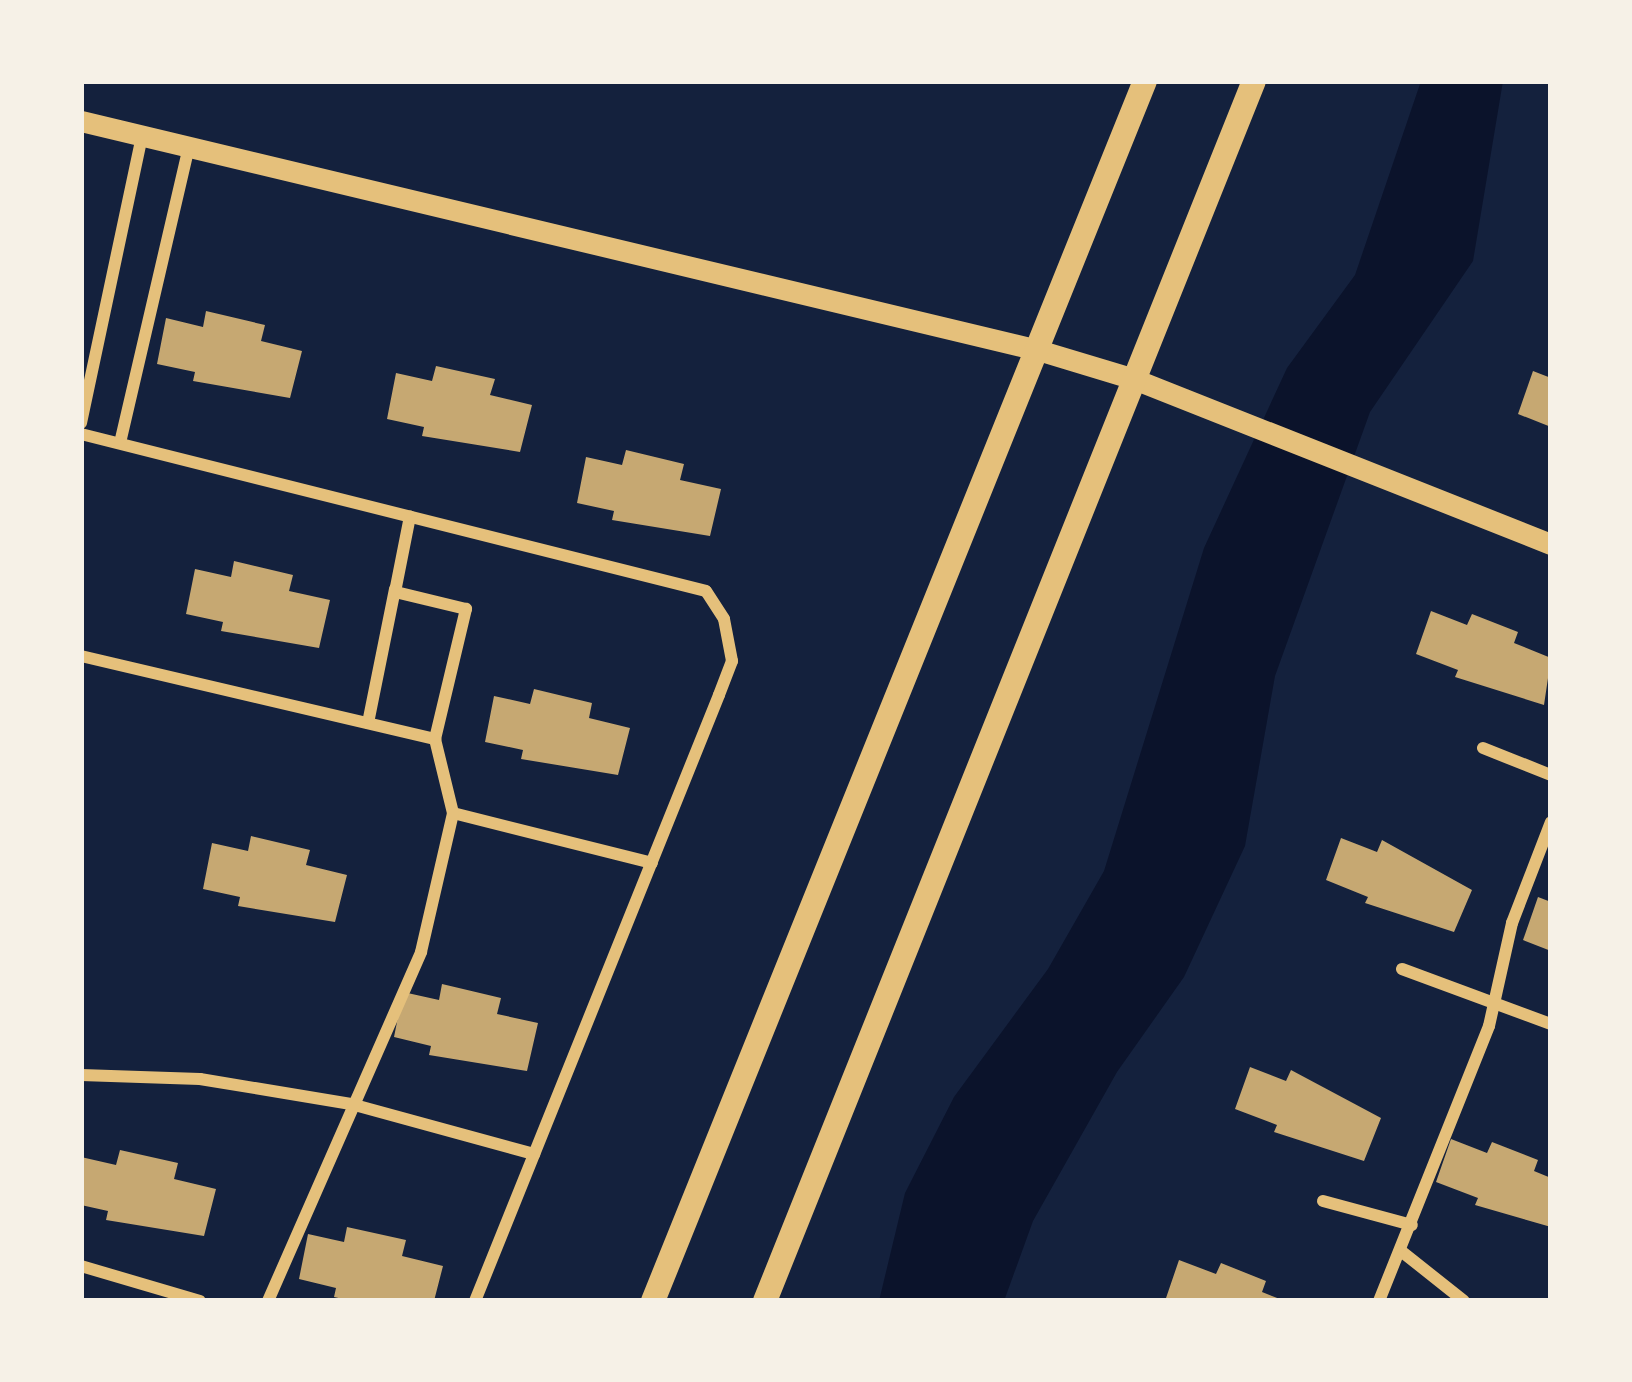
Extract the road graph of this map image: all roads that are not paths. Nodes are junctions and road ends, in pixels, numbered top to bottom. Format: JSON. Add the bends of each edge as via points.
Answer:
{"nodes":[{"id":1,"x":1145,"y":81,"type":"edge"},
{"id":2,"x":1254,"y":81,"type":"edge"},
{"id":3,"x":81,"y":121,"type":"edge"},
{"id":4,"x":142,"y":135,"type":"junction"},
{"id":5,"x":189,"y":147,"type":"junction"},
{"id":6,"x":1038,"y":350,"type":"junction"},
{"id":7,"x":1134,"y":379,"type":"junction"},
{"id":8,"x":81,"y":423,"type":"edge"},
{"id":9,"x":81,"y":434,"type":"edge"},
{"id":10,"x":120,"y":443,"type":"junction"},
{"id":11,"x":410,"y":516,"type":"junction"},
{"id":12,"x":1551,"y":544,"type":"edge"},
{"id":13,"x":396,"y":585,"type":"junction"},
{"id":14,"x":81,"y":656,"type":"edge"},
{"id":15,"x":368,"y":723,"type":"junction"},
{"id":16,"x":435,"y":739,"type":"junction"},
{"id":17,"x":1483,"y":748,"type":"dead end"},
{"id":18,"x":1551,"y":775,"type":"edge"},
{"id":19,"x":453,"y":813,"type":"junction"},
{"id":20,"x":1551,"y":822,"type":"edge"},
{"id":21,"x":652,"y":863,"type":"junction"},
{"id":22,"x":1402,"y":969,"type":"dead end"},
{"id":23,"x":1494,"y":1001,"type":"junction"},
{"id":24,"x":1551,"y":1024,"type":"edge"},
{"id":25,"x":81,"y":1075,"type":"edge"},
{"id":26,"x":351,"y":1104,"type":"junction"},
{"id":27,"x":534,"y":1154,"type":"junction"},
{"id":28,"x":1323,"y":1201,"type":"dead end"},
{"id":29,"x":1412,"y":1225,"type":"junction"},
{"id":30,"x":1402,"y":1251,"type":"junction"},
{"id":31,"x":81,"y":1266,"type":"edge"},
{"id":32,"x":200,"y":1301,"type":"edge"},
{"id":33,"x":268,"y":1301,"type":"edge"},
{"id":34,"x":475,"y":1301,"type":"edge"},
{"id":35,"x":653,"y":1301,"type":"edge"},
{"id":36,"x":765,"y":1301,"type":"edge"},
{"id":37,"x":1379,"y":1301,"type":"edge"},
{"id":38,"x":1464,"y":1301,"type":"edge"}],
"edges":[{"from":1,"to":6,"type":"main road"},
{"from":2,"to":7,"type":"main road"},
{"from":3,"to":4,"type":"street"},
{"from":4,"to":5,"type":"street"},
{"from":4,"to":8,"type":"street"},
{"from":5,"to":6,"type":"street"},
{"from":5,"to":10,"type":"street"},
{"from":6,"to":7,"type":"street"},
{"from":6,"to":35,"type":"main road"},
{"from":7,"to":12,"type":"street"},
{"from":7,"to":36,"type":"main road"},
{"from":9,"to":10,"type":"street"},
{"from":10,"to":11,"type":"street"},
{"from":11,"to":13,"type":"street"},
{"from":11,"to":21,"type":"street","via":[[706,591],[724,620],[732,661]]},
{"from":13,"to":15,"type":"street"},
{"from":13,"to":16,"type":"street","via":[[395,592],[466,610]]},
{"from":14,"to":15,"type":"street"},
{"from":15,"to":16,"type":"street"},
{"from":16,"to":19,"type":"street"},
{"from":17,"to":18,"type":"street"},
{"from":19,"to":21,"type":"street"},
{"from":19,"to":26,"type":"street","via":[[421,952]]},
{"from":20,"to":23,"type":"street","via":[[1512,922]]},
{"from":21,"to":27,"type":"street"},
{"from":22,"to":23,"type":"street"},
{"from":23,"to":24,"type":"street"},
{"from":23,"to":29,"type":"street"},
{"from":25,"to":26,"type":"street","via":[[200,1079]]},
{"from":26,"to":27,"type":"street"},
{"from":26,"to":33,"type":"street"},
{"from":27,"to":34,"type":"street"},
{"from":28,"to":29,"type":"street"},
{"from":29,"to":30,"type":"street"},
{"from":30,"to":37,"type":"street"},
{"from":30,"to":38,"type":"street"},
{"from":31,"to":32,"type":"street"}]}
